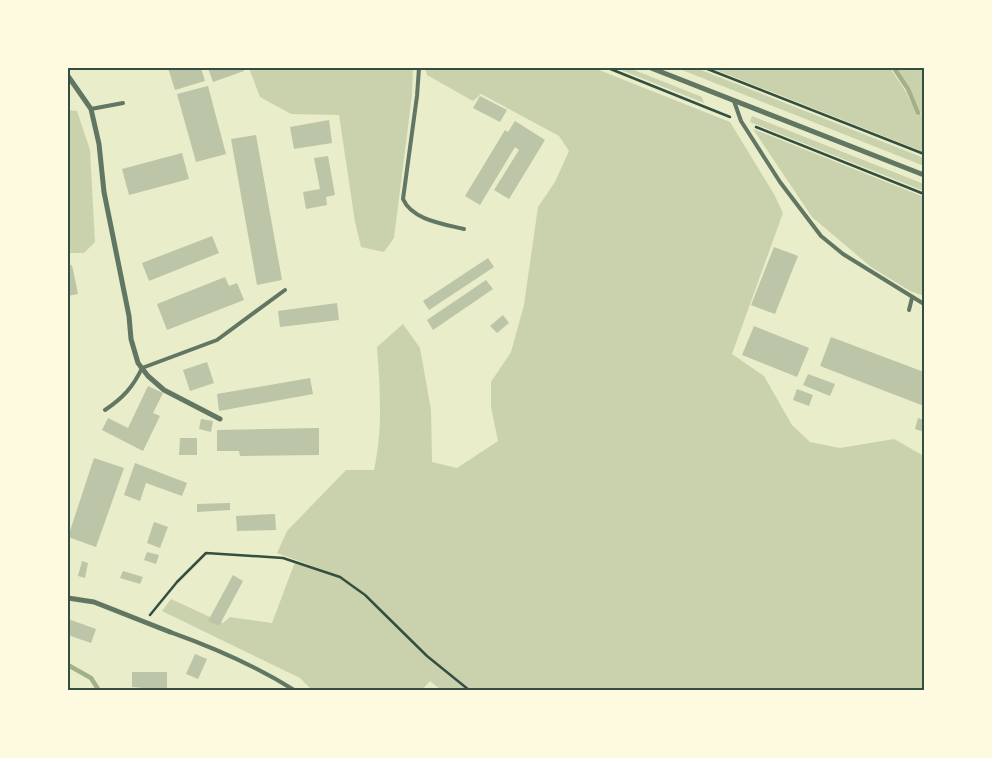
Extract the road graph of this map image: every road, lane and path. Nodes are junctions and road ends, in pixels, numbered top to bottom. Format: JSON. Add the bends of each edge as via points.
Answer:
{"nodes":[{"id":1,"x":419,"y":68,"type":"edge"},
{"id":2,"x":608,"y":68,"type":"edge"},
{"id":3,"x":651,"y":68,"type":"edge"},
{"id":4,"x":704,"y":68,"type":"edge"},
{"id":5,"x":68,"y":76,"type":"edge"},
{"id":6,"x":734,"y":101,"type":"junction"},
{"id":7,"x":124,"y":103,"type":"dead end"},
{"id":8,"x":92,"y":109,"type":"junction"},
{"id":9,"x":741,"y":121,"type":"junction"},
{"id":10,"x":924,"y":154,"type":"edge"},
{"id":11,"x":924,"y":175,"type":"edge"},
{"id":12,"x":924,"y":194,"type":"edge"},
{"id":13,"x":464,"y":229,"type":"dead end"},
{"id":14,"x":285,"y":290,"type":"dead end"},
{"id":15,"x":912,"y":298,"type":"junction"},
{"id":16,"x":924,"y":304,"type":"edge"},
{"id":17,"x":909,"y":310,"type":"dead end"},
{"id":18,"x":142,"y":368,"type":"junction"},
{"id":19,"x":105,"y":410,"type":"dead end"},
{"id":20,"x":220,"y":419,"type":"dead end"},
{"id":21,"x":68,"y":598,"type":"edge"},
{"id":22,"x":144,"y":622,"type":"junction"},
{"id":23,"x":170,"y":632,"type":"joint"},
{"id":24,"x":294,"y":690,"type":"edge"},
{"id":25,"x":469,"y":690,"type":"edge"}],
"edges":[{"from":1,"to":13,"type":"lane","via":[[403,199],[411,210],[426,218]]},
{"from":2,"to":9,"type":"path"},
{"from":3,"to":6,"type":"street"},
{"from":4,"to":10,"type":"path"},
{"from":5,"to":8,"type":"street"},
{"from":6,"to":9,"type":"lane"},
{"from":6,"to":11,"type":"street"},
{"from":7,"to":8,"type":"lane"},
{"from":8,"to":18,"type":"street","via":[[131,339]]},
{"from":9,"to":12,"type":"path"},
{"from":9,"to":15,"type":"lane","via":[[780,182],[821,236]]},
{"from":14,"to":18,"type":"lane","via":[[217,340]]},
{"from":15,"to":16,"type":"lane"},
{"from":15,"to":17,"type":"lane"},
{"from":18,"to":19,"type":"lane","via":[[133,387]]},
{"from":18,"to":20,"type":"street","via":[[164,390]]},
{"from":21,"to":22,"type":"street","via":[[94,602]]},
{"from":22,"to":23,"type":"street"},
{"from":22,"to":25,"type":"path","via":[[206,553],[283,558],[324,570],[347,582]]},
{"from":23,"to":24,"type":"lane","via":[[198,642]]}]}
